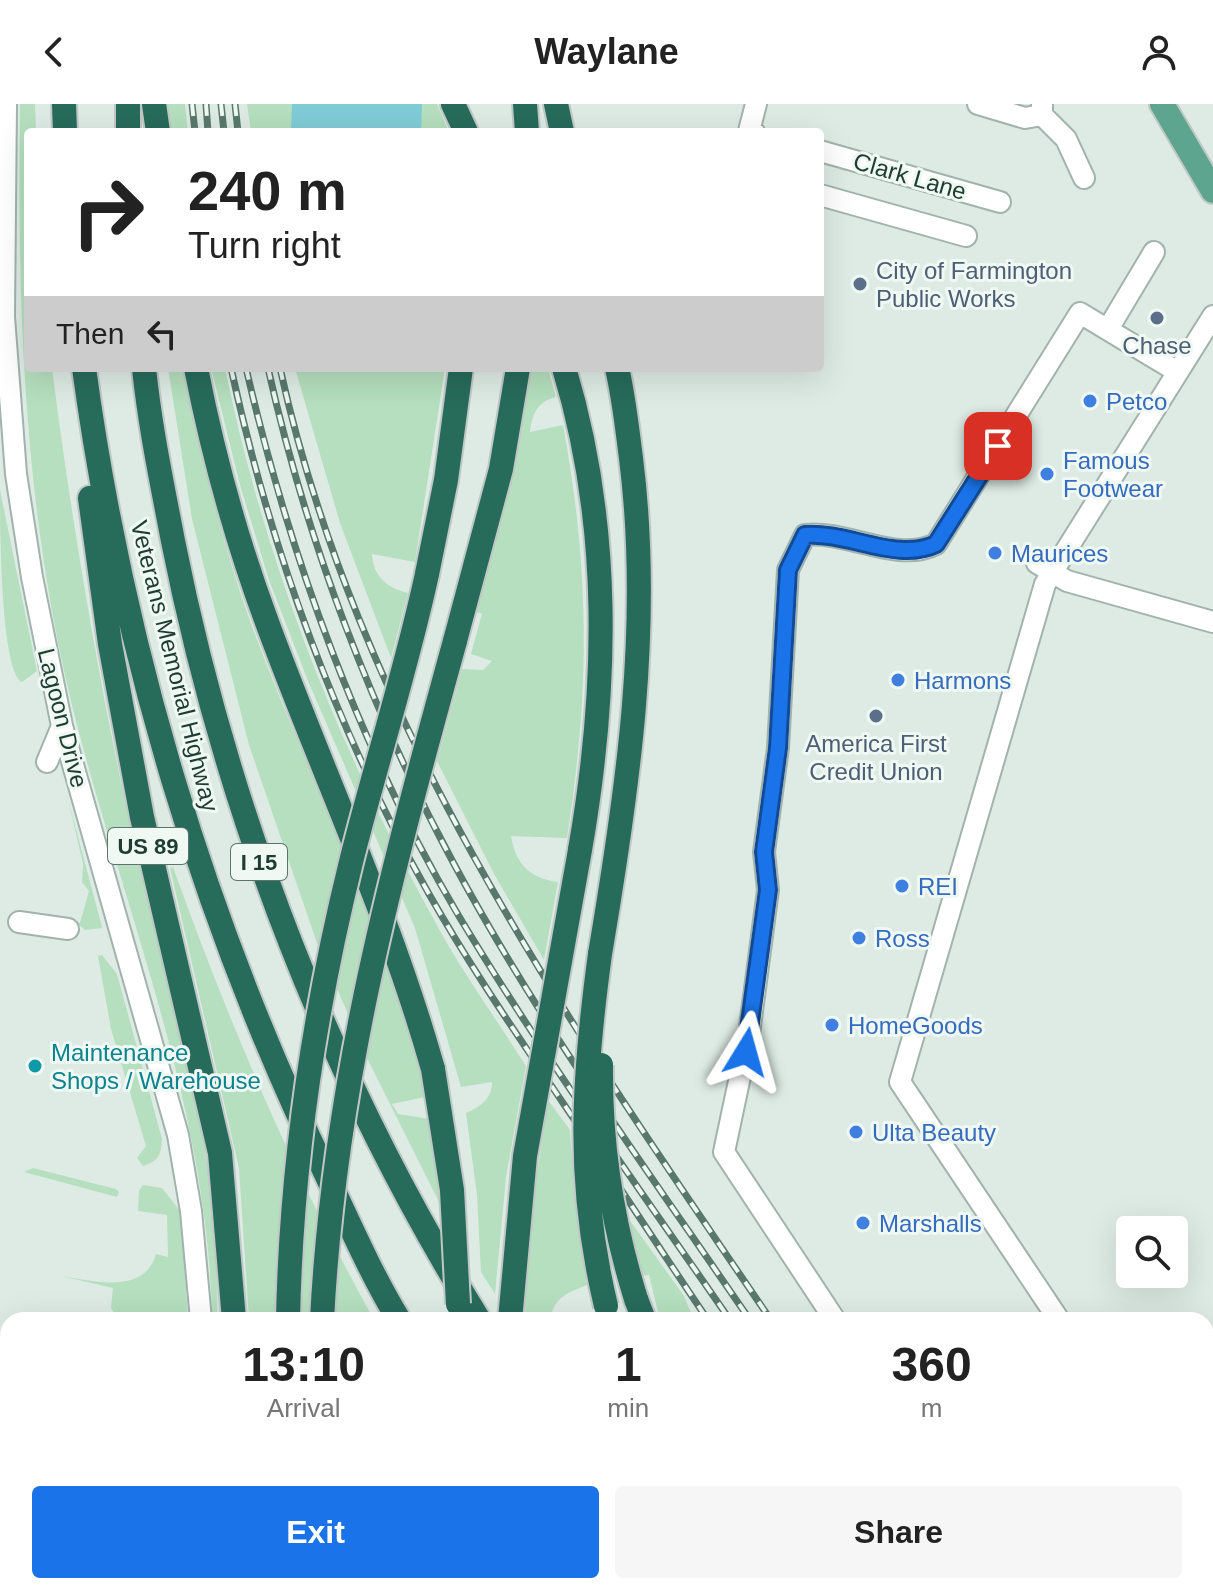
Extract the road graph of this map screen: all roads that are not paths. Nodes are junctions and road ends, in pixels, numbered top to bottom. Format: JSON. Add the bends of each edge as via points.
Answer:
{"nodes":[{"id":1,"x":6,"y":104,"type":"edge"},
{"id":2,"x":64,"y":104,"type":"edge"},
{"id":3,"x":128,"y":104,"type":"edge"},
{"id":4,"x":154,"y":104,"type":"edge"},
{"id":5,"x":453,"y":104,"type":"edge"},
{"id":6,"x":468,"y":104,"type":"edge"},
{"id":7,"x":525,"y":104,"type":"edge"},
{"id":8,"x":556,"y":104,"type":"edge"},
{"id":9,"x":756,"y":104,"type":"edge"},
{"id":10,"x":978,"y":104,"type":"edge"},
{"id":11,"x":1162,"y":104,"type":"edge"},
{"id":12,"x":1042,"y":110,"type":"edge"},
{"id":13,"x":65,"y":128,"type":"edge"},
{"id":14,"x":128,"y":128,"type":"edge"},
{"id":15,"x":157,"y":128,"type":"edge"},
{"id":16,"x":466,"y":128,"type":"edge"},
{"id":17,"x":468,"y":128,"type":"edge"},
{"id":18,"x":527,"y":128,"type":"edge"},
{"id":19,"x":561,"y":128,"type":"edge"},
{"id":20,"x":752,"y":128,"type":"edge"},
{"id":21,"x":824,"y":152,"type":"edge"},
{"id":22,"x":1084,"y":178,"type":"dead end"},
{"id":23,"x":1213,"y":191,"type":"edge"},
{"id":24,"x":824,"y":196,"type":"edge"},
{"id":25,"x":1000,"y":202,"type":"dead end"},
{"id":26,"x":966,"y":236,"type":"dead end"},
{"id":27,"x":1154,"y":252,"type":"dead end"},
{"id":28,"x":1213,"y":316,"type":"edge"},
{"id":29,"x":1108,"y":329,"type":"junction"},
{"id":30,"x":82,"y":372,"type":"edge"},
{"id":31,"x":83,"y":372,"type":"edge"},
{"id":32,"x":144,"y":372,"type":"edge"},
{"id":33,"x":197,"y":372,"type":"edge"},
{"id":34,"x":460,"y":372,"type":"edge"},
{"id":35,"x":517,"y":372,"type":"edge"},
{"id":36,"x":565,"y":372,"type":"edge"},
{"id":37,"x":618,"y":372,"type":"edge"},
{"id":38,"x":1178,"y":372,"type":"junction"},
{"id":39,"x":1045,"y":568,"type":"junction"},
{"id":40,"x":1213,"y":622,"type":"edge"},
{"id":41,"x":62,"y":726,"type":"junction"},
{"id":42,"x":47,"y":762,"type":"dead end"},
{"id":43,"x":19,"y":922,"type":"dead end"},
{"id":44,"x":68,"y":929,"type":"dead end"},
{"id":45,"x":600,"y":954,"type":"junction"},
{"id":46,"x":640,"y":1309,"type":"edge"},
{"id":47,"x":200,"y":1312,"type":"edge"},
{"id":48,"x":233,"y":1312,"type":"edge"},
{"id":49,"x":289,"y":1312,"type":"edge"},
{"id":50,"x":323,"y":1312,"type":"edge"},
{"id":51,"x":395,"y":1312,"type":"edge"},
{"id":52,"x":458,"y":1312,"type":"edge"},
{"id":53,"x":474,"y":1312,"type":"edge"},
{"id":54,"x":511,"y":1312,"type":"edge"},
{"id":55,"x":608,"y":1312,"type":"edge"},
{"id":56,"x":830,"y":1312,"type":"edge"},
{"id":57,"x":1054,"y":1312,"type":"edge"}],
"edges":[{"from":1,"to":41,"type":"street","name":"Lagoon Drive","via":[[4,317],[16,474]]},
{"from":2,"to":13,"type":"highway"},
{"from":3,"to":14,"type":"highway"},
{"from":4,"to":15,"type":"highway"},
{"from":5,"to":16,"type":"highway"},
{"from":6,"to":17,"type":"highway"},
{"from":7,"to":18,"type":"highway"},
{"from":8,"to":19,"type":"highway"},
{"from":9,"to":20,"type":"street"},
{"from":10,"to":12,"type":"street","via":[[1025,118]]},
{"from":11,"to":23,"type":"main road"},
{"from":12,"to":22,"type":"street","via":[[1066,139]]},
{"from":21,"to":25,"type":"street","name":"Clark Lane"},
{"from":24,"to":26,"type":"street"},
{"from":27,"to":29,"type":"street"},
{"from":28,"to":38,"type":"street"},
{"from":29,"to":38,"type":"street"},
{"from":29,"to":56,"type":"street","via":[[1080,313],[936,544],[908,551],[823,533],[805,535],[788,570],[778,748],[764,852],[768,890],[749,1034],[724,1152]]},
{"from":30,"to":48,"type":"highway","number":"US 89","via":[[92,520],[110,644],[142,817],[220,1153]]},
{"from":31,"to":51,"type":"highway","name":"Veterans Memorial Highway","number":"I 15","via":[[97,468],[134,636],[191,841],[291,1102]]},
{"from":32,"to":53,"type":"highway","name":"Veterans Memorial Highway","number":"I 15","via":[[191,631],[255,852],[332,1050],[433,1246]]},
{"from":33,"to":52,"type":"highway","bridge":true,"via":[[245,559],[392,935],[433,1069],[452,1190]]},
{"from":34,"to":49,"type":"highway","bridge":true,"via":[[427,574],[323,988],[301,1142]]},
{"from":35,"to":50,"type":"highway","bridge":true,"via":[[494,502],[394,866],[356,1033],[337,1150]]},
{"from":36,"to":54,"type":"highway","bridge":true,"via":[[583,446],[598,550],[598,731],[525,1156]]},
{"from":37,"to":45,"type":"highway","via":[[639,528],[641,631],[636,712]]},
{"from":38,"to":39,"type":"street"},
{"from":39,"to":40,"type":"street","via":[[1067,581]]},
{"from":39,"to":57,"type":"street","via":[[900,1082]]},
{"from":41,"to":42,"type":"street"},
{"from":41,"to":47,"type":"street","name":"Lagoon Drive","via":[[173,1111],[191,1211]]},
{"from":43,"to":44,"type":"street"},
{"from":45,"to":46,"type":"highway","bridge":true,"via":[[603,1149],[618,1234]]},
{"from":45,"to":55,"type":"highway","bridge":true,"via":[[583,1126],[589,1219]]}]}
